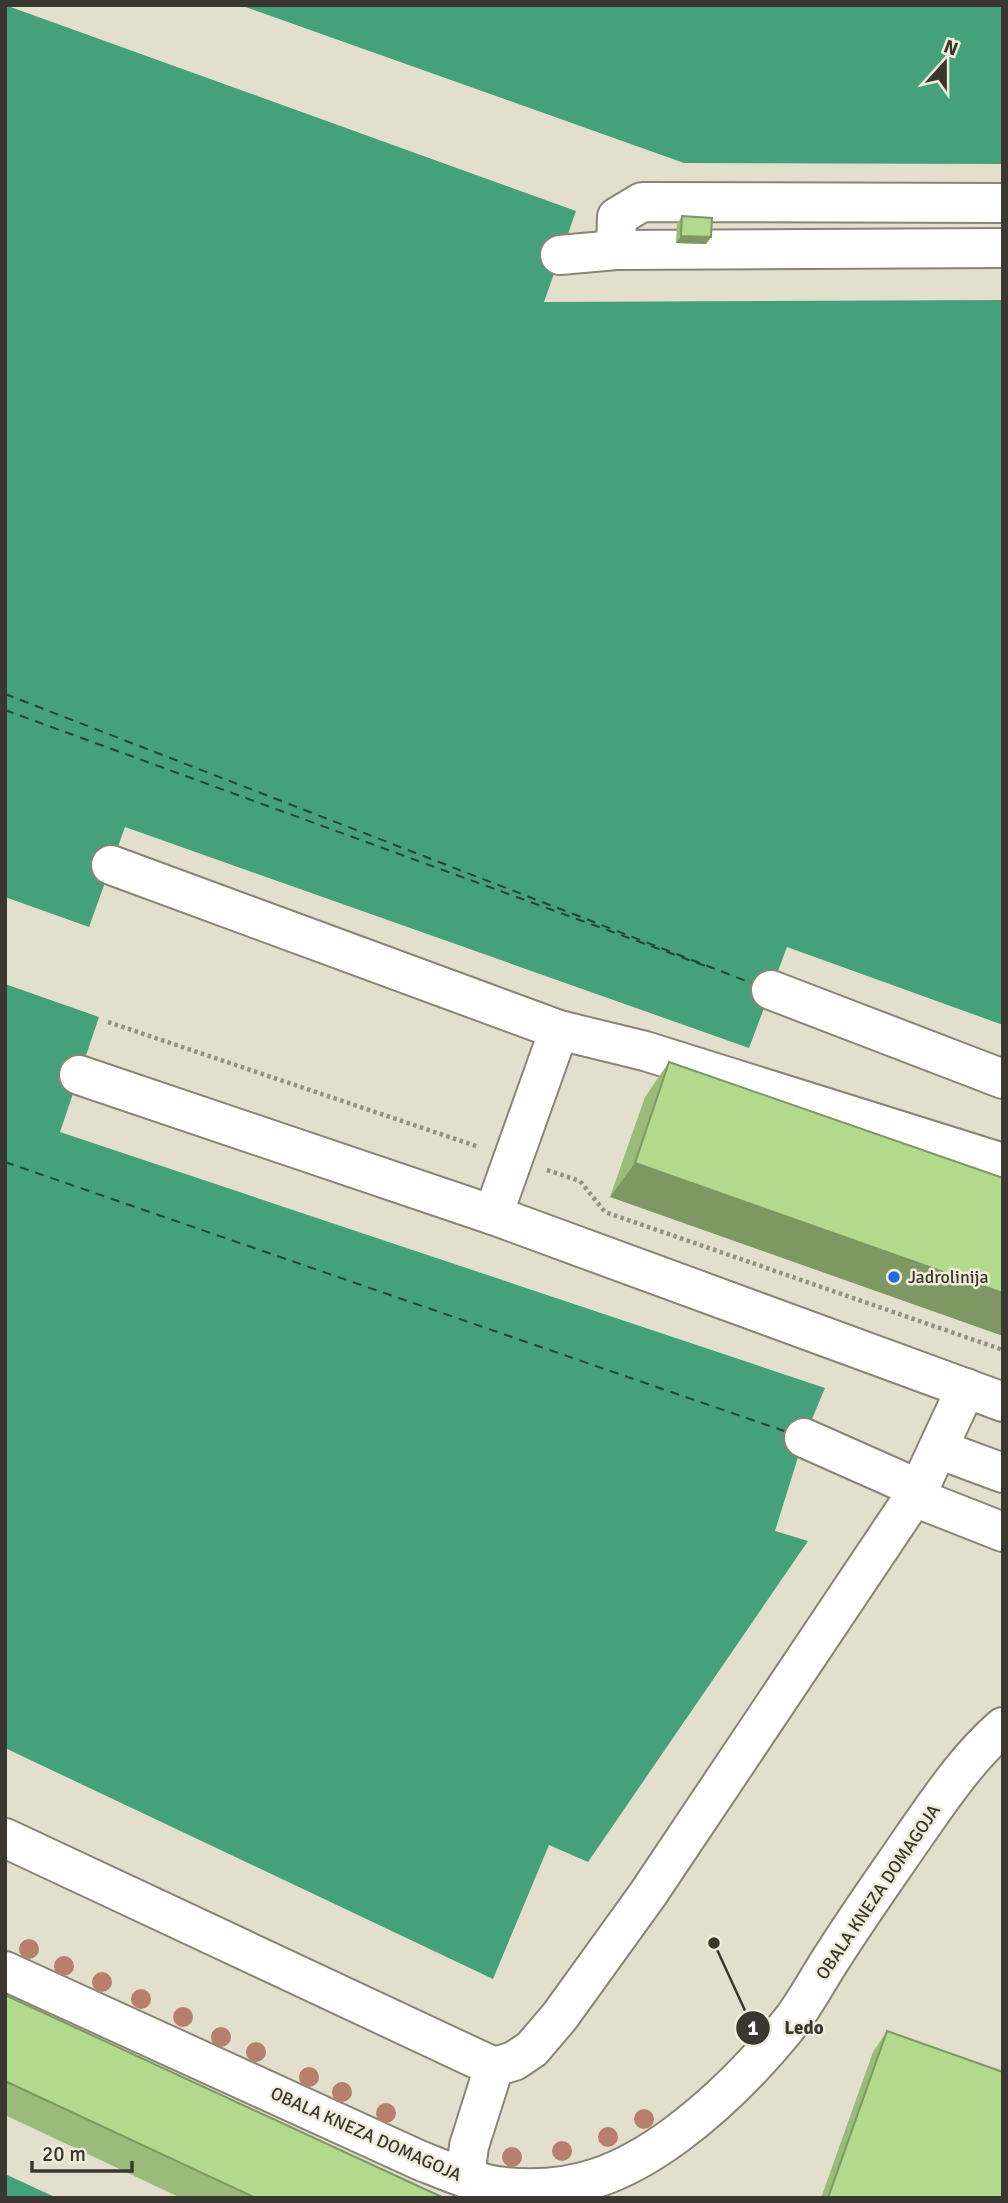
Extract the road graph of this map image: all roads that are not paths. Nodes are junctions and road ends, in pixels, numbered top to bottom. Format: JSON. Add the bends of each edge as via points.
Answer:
{"nodes":[{"id":1,"x":1003,"y":203,"type":"edge"},
{"id":2,"x":1003,"y":248,"type":"edge"},
{"id":3,"x":617,"y":250,"type":"junction"},
{"id":4,"x":560,"y":255,"type":"dead end"},
{"id":5,"x":111,"y":865,"type":"dead end"},
{"id":6,"x":771,"y":990,"type":"dead end"},
{"id":7,"x":559,"y":1030,"type":"junction"},
{"id":8,"x":79,"y":1075,"type":"dead end"},
{"id":9,"x":1003,"y":1079,"type":"edge"},
{"id":10,"x":880,"y":1125,"type":"junction"},
{"id":11,"x":1003,"y":1163,"type":"edge"},
{"id":12,"x":1003,"y":1184,"type":"edge"},
{"id":13,"x":493,"y":1215,"type":"junction"},
{"id":14,"x":966,"y":1388,"type":"junction"},
{"id":15,"x":1003,"y":1402,"type":"edge"},
{"id":16,"x":804,"y":1438,"type":"dead end"},
{"id":17,"x":938,"y":1449,"type":"junction"},
{"id":18,"x":1003,"y":1473,"type":"edge"},
{"id":19,"x":917,"y":1493,"type":"junction"},
{"id":20,"x":1003,"y":1532,"type":"edge"},
{"id":21,"x":1003,"y":1727,"type":"edge"},
{"id":22,"x":5,"y":1838,"type":"edge"},
{"id":23,"x":5,"y":1971,"type":"edge"},
{"id":24,"x":494,"y":2067,"type":"junction"},
{"id":25,"x":465,"y":2178,"type":"junction"},
{"id":26,"x":542,"y":2193,"type":"edge"}],
"edges":[{"from":1,"to":3,"type":"street","via":[[642,202],[617,217]]},
{"from":2,"to":3,"type":"street"},
{"from":3,"to":4,"type":"street"},
{"from":5,"to":7,"type":"street"},
{"from":6,"to":9,"type":"street"},
{"from":7,"to":10,"type":"street","via":[[645,1051]]},
{"from":7,"to":13,"type":"street"},
{"from":8,"to":13,"type":"street"},
{"from":10,"to":11,"type":"street"},
{"from":10,"to":12,"type":"street"},
{"from":13,"to":14,"type":"street"},
{"from":14,"to":15,"type":"street"},
{"from":14,"to":17,"type":"street"},
{"from":16,"to":19,"type":"street"},
{"from":17,"to":18,"type":"street"},
{"from":17,"to":19,"type":"street"},
{"from":19,"to":20,"type":"street"},
{"from":19,"to":24,"type":"street","via":[[565,2009],[532,2049]]},
{"from":21,"to":26,"type":"street","name":"OBALA KNEZA DOMAGOJA","via":[[977,1753],[919,1830],[793,2019],[736,2084],[646,2157],[608,2174]]},
{"from":22,"to":24,"type":"street"},
{"from":23,"to":25,"type":"street","name":"OBALA KNEZA DOMAGOJA"},
{"from":24,"to":25,"type":"street","via":[[469,2146]]},
{"from":25,"to":26,"type":"street","name":"OBALA KNEZA DOMAGOJA"}]}
